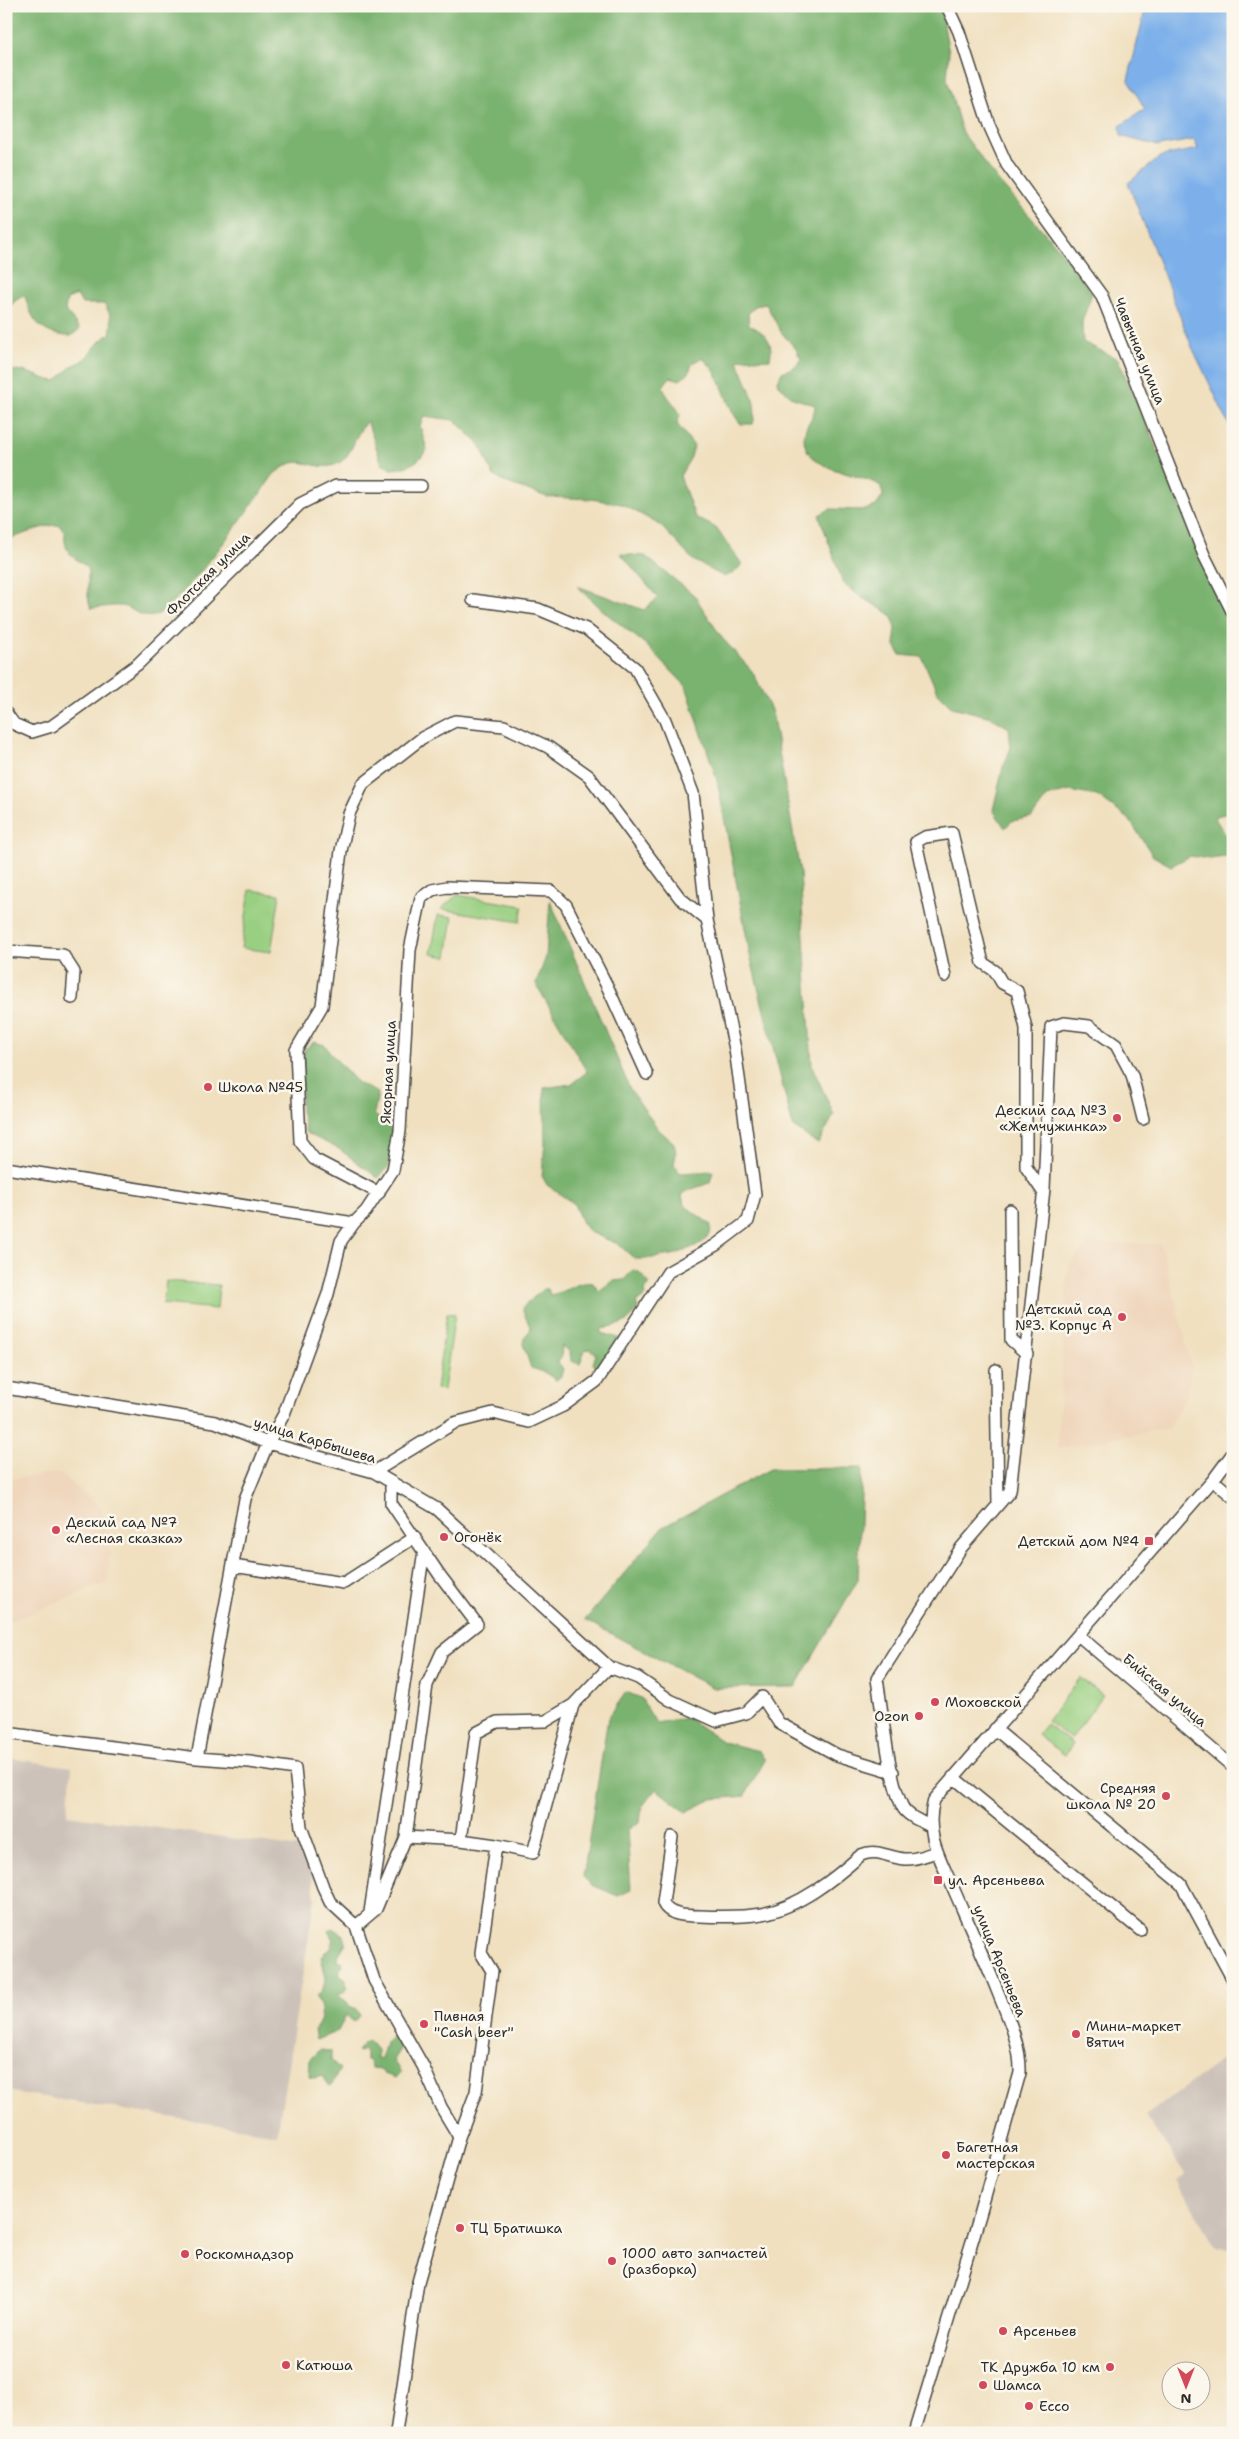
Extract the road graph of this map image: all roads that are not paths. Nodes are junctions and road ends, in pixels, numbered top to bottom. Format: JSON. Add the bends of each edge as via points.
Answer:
{"nodes":[{"id":1,"x":947,"y":6,"type":"edge"},
{"id":2,"x":421,"y":486,"type":"dead end"},
{"id":3,"x":473,"y":600,"type":"dead end"},
{"id":4,"x":1233,"y":612,"type":"edge"},
{"id":5,"x":6,"y":713,"type":"edge"},
{"id":6,"x":707,"y":920,"type":"junction"},
{"id":7,"x":6,"y":951,"type":"edge"},
{"id":8,"x":945,"y":976,"type":"dead end"},
{"id":9,"x":72,"y":998,"type":"dead end"},
{"id":10,"x":646,"y":1074,"type":"dead end"},
{"id":11,"x":1143,"y":1119,"type":"dead end"},
{"id":12,"x":6,"y":1168,"type":"edge"},
{"id":13,"x":378,"y":1192,"type":"junction"},
{"id":14,"x":1043,"y":1192,"type":"junction"},
{"id":15,"x":1010,"y":1210,"type":"dead end"},
{"id":16,"x":354,"y":1223,"type":"junction"},
{"id":17,"x":1027,"y":1354,"type":"junction"},
{"id":18,"x":996,"y":1370,"type":"dead end"},
{"id":19,"x":6,"y":1388,"type":"edge"},
{"id":20,"x":268,"y":1443,"type":"junction"},
{"id":21,"x":1233,"y":1453,"type":"edge"},
{"id":22,"x":374,"y":1472,"type":"junction"},
{"id":23,"x":1213,"y":1480,"type":"junction"},
{"id":24,"x":391,"y":1482,"type":"junction"},
{"id":25,"x":1233,"y":1497,"type":"edge"},
{"id":26,"x":998,"y":1505,"type":"junction"},
{"id":27,"x":415,"y":1538,"type":"junction"},
{"id":28,"x":424,"y":1551,"type":"junction"},
{"id":29,"x":233,"y":1566,"type":"junction"},
{"id":30,"x":1078,"y":1635,"type":"junction"},
{"id":31,"x":610,"y":1667,"type":"junction"},
{"id":32,"x":574,"y":1705,"type":"junction"},
{"id":33,"x":995,"y":1729,"type":"junction"},
{"id":34,"x":6,"y":1733,"type":"edge"},
{"id":35,"x":197,"y":1758,"type":"junction"},
{"id":36,"x":1233,"y":1767,"type":"edge"},
{"id":37,"x":893,"y":1772,"type":"junction"},
{"id":38,"x":953,"y":1777,"type":"junction"},
{"id":39,"x":930,"y":1826,"type":"junction"},
{"id":40,"x":406,"y":1837,"type":"junction"},
{"id":41,"x":672,"y":1837,"type":"dead end"},
{"id":42,"x":461,"y":1840,"type":"junction"},
{"id":43,"x":496,"y":1845,"type":"junction"},
{"id":44,"x":936,"y":1852,"type":"junction"},
{"id":45,"x":370,"y":1914,"type":"junction"},
{"id":46,"x":356,"y":1926,"type":"junction"},
{"id":47,"x":1140,"y":1930,"type":"dead end"},
{"id":48,"x":1233,"y":1980,"type":"edge"},
{"id":49,"x":459,"y":2137,"type":"junction"},
{"id":50,"x":396,"y":2433,"type":"edge"},
{"id":51,"x":914,"y":2433,"type":"edge"}],
"edges":[{"from":1,"to":4,"type":"street","name":"Чавычная улица","via":[[988,125],[1007,165],[1102,296],[1204,555]]},
{"from":2,"to":5,"type":"street","name":"Флотская улица","via":[[336,486],[300,504],[138,664],[52,726],[32,732],[14,724]]},
{"from":3,"to":6,"type":"street","via":[[538,609],[586,629],[635,668],[665,720],[693,793]]},
{"from":6,"to":13,"type":"street","via":[[680,898],[589,776],[548,747],[504,726],[455,721],[422,738],[363,784],[349,814],[341,851],[322,1006],[296,1050],[300,1141],[314,1159]]},
{"from":6,"to":22,"type":"street","via":[[735,1050],[755,1194],[748,1221],[716,1245],[668,1272],[597,1381],[563,1406],[529,1422],[494,1413],[454,1423]]},
{"from":7,"to":9,"type":"street","via":[[63,955],[74,972]]},
{"from":8,"to":14,"type":"street","via":[[916,842],[925,837],[952,833],[982,963],[995,971],[1002,983],[1017,990],[1026,1028],[1026,1168]]},
{"from":10,"to":13,"type":"street","name":"Якорная улица","via":[[566,905],[550,891],[447,887],[432,890],[421,898],[410,950],[400,1131],[393,1170]]},
{"from":11,"to":14,"type":"street","via":[[1132,1075],[1116,1045],[1089,1026],[1064,1023],[1051,1027]]},
{"from":12,"to":16,"type":"street"},
{"from":13,"to":16,"type":"street","name":"Якорная улица"},
{"from":14,"to":17,"type":"street"},
{"from":15,"to":17,"type":"street","via":[[1011,1340]]},
{"from":16,"to":20,"type":"street","name":"Якорная улица","via":[[341,1241],[328,1294],[284,1414]]},
{"from":17,"to":26,"type":"street","via":[[1010,1491]]},
{"from":18,"to":26,"type":"street"},
{"from":19,"to":20,"type":"street","name":"улица Карбышева","via":[[215,1422]]},
{"from":20,"to":22,"type":"street","name":"улица Карбышева"},
{"from":20,"to":29,"type":"street","name":"Якорная улица","via":[[245,1499]]},
{"from":21,"to":23,"type":"street","name":"улица Арсеньева"},
{"from":22,"to":24,"type":"street","name":"улица Карбышева"},
{"from":23,"to":25,"type":"street"},
{"from":23,"to":30,"type":"street","name":"улица Арсеньева"},
{"from":24,"to":27,"type":"street","via":[[391,1503]]},
{"from":24,"to":31,"type":"street","name":"улица Карбышева","via":[[437,1510]]},
{"from":26,"to":37,"type":"street","via":[[961,1548],[877,1679]]},
{"from":27,"to":28,"type":"street"},
{"from":27,"to":29,"type":"street","via":[[344,1583]]},
{"from":28,"to":40,"type":"street","via":[[477,1624],[442,1652],[427,1685]]},
{"from":28,"to":45,"type":"street"},
{"from":29,"to":35,"type":"street","name":"Якорная улица"},
{"from":30,"to":33,"type":"street","name":"улица Арсеньева"},
{"from":30,"to":36,"type":"street","name":"Бийская улица"},
{"from":31,"to":32,"type":"street"},
{"from":31,"to":37,"type":"street","via":[[638,1678],[670,1700],[716,1721],[746,1713],[762,1697],[779,1723],[837,1755]]},
{"from":32,"to":42,"type":"street","via":[[546,1721],[497,1722],[476,1733]]},
{"from":32,"to":43,"type":"street","via":[[534,1853]]},
{"from":33,"to":38,"type":"street","name":"улица Арсеньева"},
{"from":33,"to":48,"type":"street","via":[[1181,1884]]},
{"from":34,"to":35,"type":"street"},
{"from":35,"to":46,"type":"street","via":[[295,1769],[304,1839],[330,1902]]},
{"from":37,"to":39,"type":"street","via":[[902,1806]]},
{"from":38,"to":39,"type":"street","name":"улица Арсеньева","via":[[934,1800]]},
{"from":38,"to":47,"type":"street"},
{"from":39,"to":44,"type":"street","name":"улица Арсеньева"},
{"from":40,"to":42,"type":"street"},
{"from":40,"to":45,"type":"street","via":[[376,1909]]},
{"from":41,"to":44,"type":"street","via":[[663,1902],[671,1912],[691,1916],[763,1914],[810,1894],[869,1852],[904,1859]]},
{"from":42,"to":43,"type":"street"},
{"from":43,"to":49,"type":"street","via":[[481,1953],[492,1971],[476,2092]]},
{"from":44,"to":51,"type":"street","name":"улица Арсеньева","via":[[1006,2014],[1018,2052],[1020,2073]]},
{"from":45,"to":46,"type":"street"},
{"from":46,"to":49,"type":"street","via":[[374,1980]]},
{"from":49,"to":50,"type":"street","via":[[418,2282]]}]}
